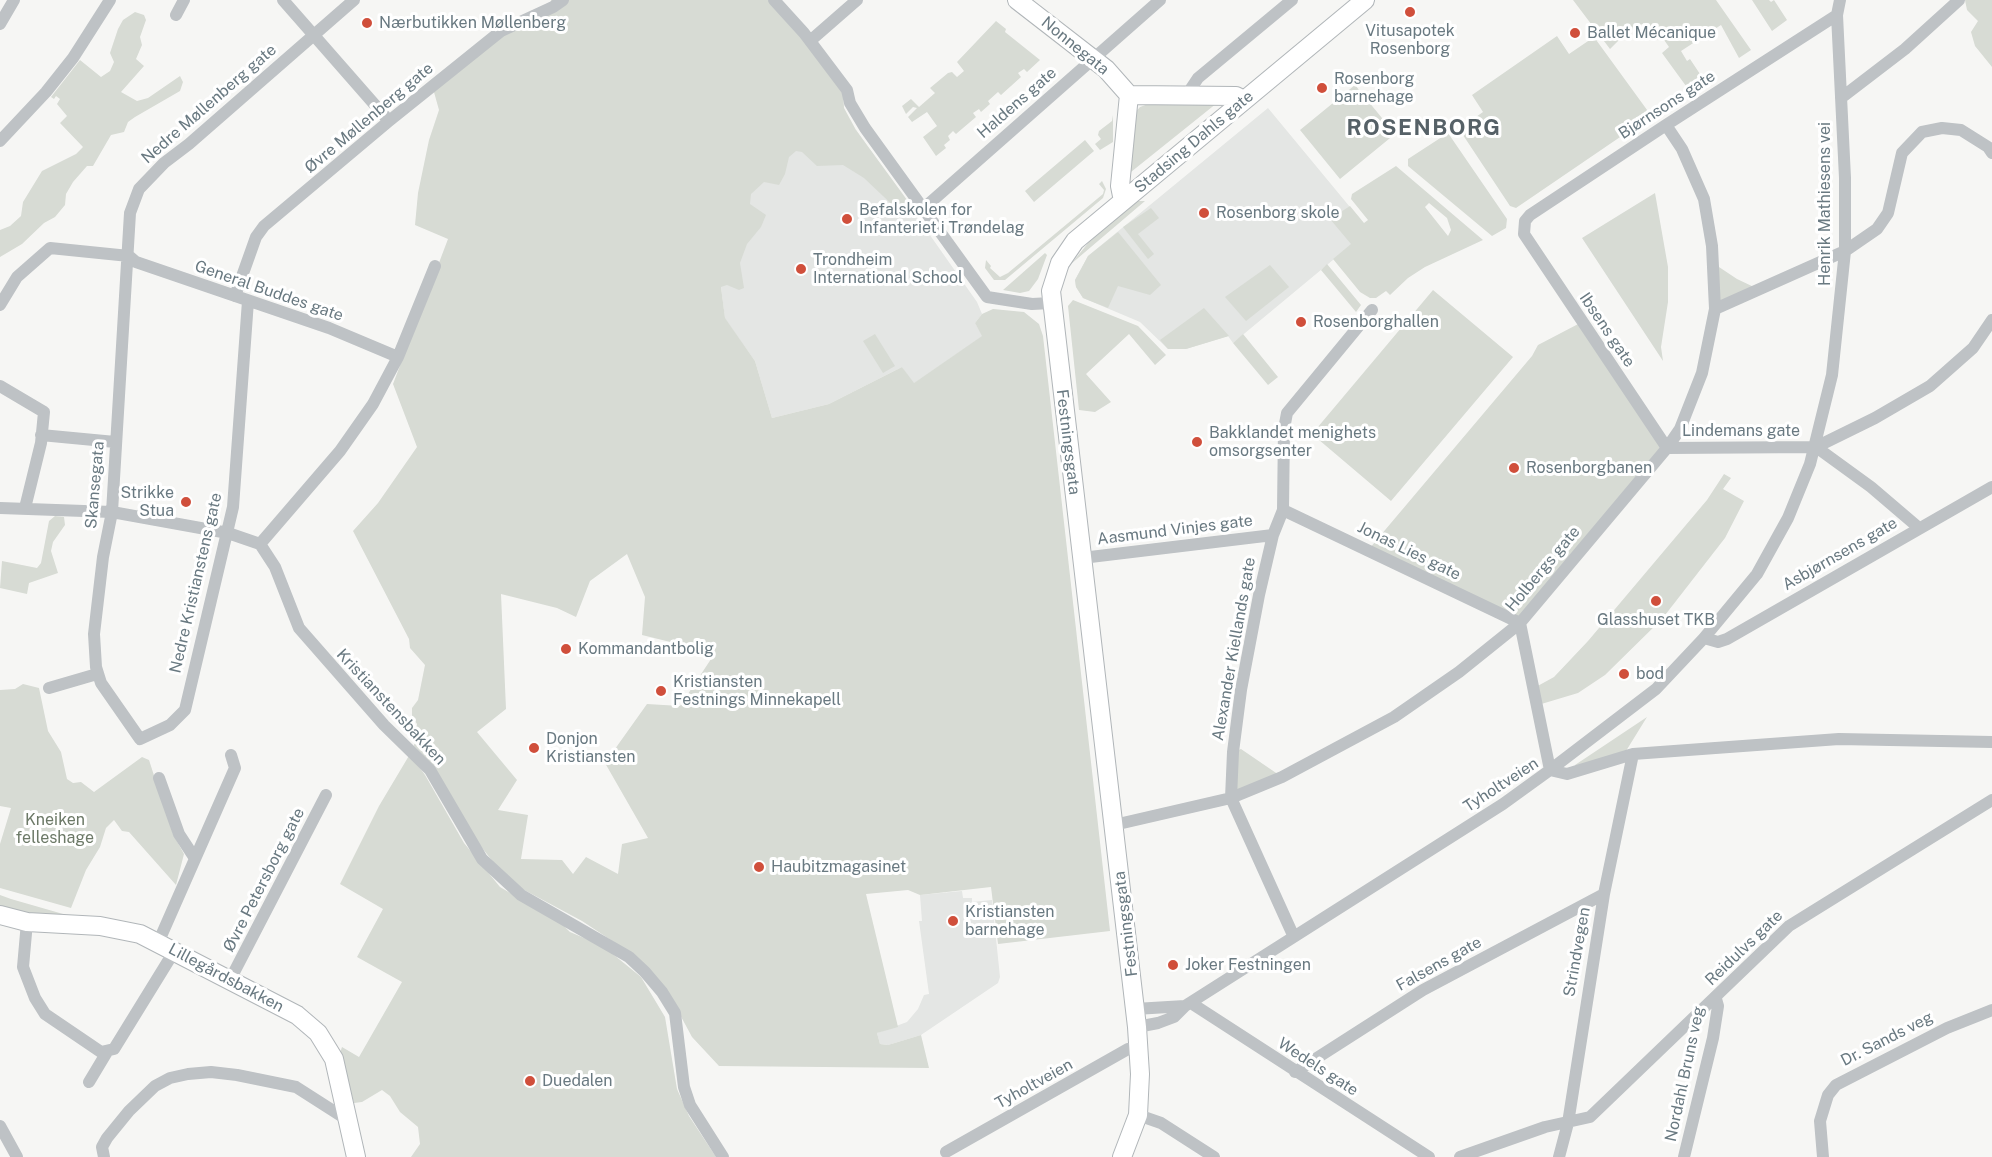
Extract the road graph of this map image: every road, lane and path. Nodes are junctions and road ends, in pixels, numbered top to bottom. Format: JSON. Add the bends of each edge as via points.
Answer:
{"nodes":[{"id":1,"x":14,"y":0,"type":"edge"},
{"id":2,"x":110,"y":0,"type":"edge"},
{"id":3,"x":184,"y":0,"type":"edge"},
{"id":4,"x":283,"y":0,"type":"edge"},
{"id":5,"x":354,"y":0,"type":"edge"},
{"id":6,"x":563,"y":0,"type":"edge"},
{"id":7,"x":774,"y":0,"type":"edge"},
{"id":8,"x":856,"y":0,"type":"edge"},
{"id":9,"x":1017,"y":0,"type":"edge"},
{"id":10,"x":1160,"y":0,"type":"edge"},
{"id":11,"x":1292,"y":0,"type":"edge"},
{"id":12,"x":1365,"y":0,"type":"edge"},
{"id":13,"x":1840,"y":0,"type":"edge"},
{"id":14,"x":1959,"y":0,"type":"edge"},
{"id":15,"x":176,"y":15,"type":"dead end"},
{"id":16,"x":1838,"y":15,"type":"junction"},
{"id":17,"x":0,"y":24,"type":"edge"},
{"id":18,"x":313,"y":35,"type":"junction"},
{"id":19,"x":810,"y":41,"type":"junction"},
{"id":20,"x":1093,"y":59,"type":"junction"},
{"id":21,"x":1129,"y":95,"type":"junction"},
{"id":22,"x":1186,"y":96,"type":"junction"},
{"id":23,"x":1841,"y":98,"type":"junction"},
{"id":24,"x":1244,"y":100,"type":"junction"},
{"id":25,"x":388,"y":121,"type":"junction"},
{"id":26,"x":1666,"y":125,"type":"junction"},
{"id":27,"x":0,"y":141,"type":"edge"},
{"id":28,"x":1992,"y":153,"type":"edge"},
{"id":29,"x":1123,"y":201,"type":"junction"},
{"id":30,"x":924,"y":208,"type":"junction"},
{"id":31,"x":1523,"y":230,"type":"joint"},
{"id":32,"x":1845,"y":251,"type":"junction"},
{"id":33,"x":129,"y":256,"type":"junction"},
{"id":34,"x":435,"y":266,"type":"dead end"},
{"id":35,"x":235,"y":296,"type":"junction"},
{"id":36,"x":248,"y":302,"type":"junction"},
{"id":37,"x":1051,"y":303,"type":"junction"},
{"id":38,"x":0,"y":305,"type":"edge"},
{"id":39,"x":1715,"y":309,"type":"junction"},
{"id":40,"x":1372,"y":310,"type":"dead end"},
{"id":41,"x":1992,"y":320,"type":"edge"},
{"id":42,"x":398,"y":357,"type":"junction"},
{"id":43,"x":0,"y":386,"type":"edge"},
{"id":44,"x":41,"y":435,"type":"junction"},
{"id":45,"x":115,"y":442,"type":"junction"},
{"id":46,"x":1816,"y":447,"type":"junction"},
{"id":47,"x":1667,"y":448,"type":"junction"},
{"id":48,"x":1992,"y":487,"type":"edge"},
{"id":49,"x":0,"y":508,"type":"edge"},
{"id":50,"x":25,"y":508,"type":"junction"},
{"id":51,"x":1283,"y":510,"type":"junction"},
{"id":52,"x":112,"y":512,"type":"junction"},
{"id":53,"x":1919,"y":528,"type":"junction"},
{"id":54,"x":228,"y":533,"type":"junction"},
{"id":55,"x":1273,"y":535,"type":"junction"},
{"id":56,"x":260,"y":544,"type":"junction"},
{"id":57,"x":1082,"y":558,"type":"junction"},
{"id":58,"x":1520,"y":623,"type":"junction"},
{"id":59,"x":1704,"y":638,"type":"junction"},
{"id":60,"x":98,"y":674,"type":"junction"},
{"id":61,"x":49,"y":688,"type":"dead end"},
{"id":62,"x":140,"y":739,"type":"joint"},
{"id":63,"x":1992,"y":742,"type":"edge"},
{"id":64,"x":1633,"y":754,"type":"junction"},
{"id":65,"x":231,"y":755,"type":"dead end"},
{"id":66,"x":1550,"y":770,"type":"junction"},
{"id":67,"x":159,"y":778,"type":"dead end"},
{"id":68,"x":326,"y":795,"type":"dead end"},
{"id":69,"x":1231,"y":798,"type":"junction"},
{"id":70,"x":1992,"y":800,"type":"edge"},
{"id":71,"x":1114,"y":825,"type":"junction"},
{"id":72,"x":194,"y":857,"type":"junction"},
{"id":73,"x":1604,"y":894,"type":"junction"},
{"id":74,"x":0,"y":915,"type":"edge"},
{"id":75,"x":27,"y":922,"type":"junction"},
{"id":76,"x":1293,"y":935,"type":"junction"},
{"id":77,"x":166,"y":946,"type":"junction"},
{"id":78,"x":230,"y":980,"type":"junction"},
{"id":79,"x":1716,"y":999,"type":"junction"},
{"id":80,"x":1188,"y":1005,"type":"junction"},
{"id":81,"x":1992,"y":1010,"type":"edge"},
{"id":82,"x":1136,"y":1018,"type":"junction"},
{"id":83,"x":1138,"y":1048,"type":"junction"},
{"id":84,"x":107,"y":1052,"type":"junction"},
{"id":85,"x":1295,"y":1072,"type":"junction"},
{"id":86,"x":89,"y":1082,"type":"dead end"},
{"id":87,"x":1138,"y":1115,"type":"junction"},
{"id":88,"x":346,"y":1119,"type":"junction"},
{"id":89,"x":1568,"y":1123,"type":"junction"},
{"id":90,"x":0,"y":1126,"type":"edge"},
{"id":91,"x":17,"y":1157,"type":"edge"},
{"id":92,"x":104,"y":1157,"type":"edge"},
{"id":93,"x":356,"y":1157,"type":"edge"},
{"id":94,"x":723,"y":1157,"type":"edge"},
{"id":95,"x":958,"y":1157,"type":"edge"},
{"id":96,"x":1122,"y":1157,"type":"edge"},
{"id":97,"x":1214,"y":1157,"type":"edge"},
{"id":98,"x":1429,"y":1157,"type":"edge"},
{"id":99,"x":1460,"y":1157,"type":"edge"},
{"id":100,"x":1559,"y":1157,"type":"edge"},
{"id":101,"x":1684,"y":1157,"type":"edge"},
{"id":102,"x":1823,"y":1157,"type":"edge"}],
"edges":[{"from":1,"to":17,"type":"street"},
{"from":2,"to":27,"type":"street","via":[[77,53]]},
{"from":3,"to":15,"type":"street"},
{"from":4,"to":18,"type":"street"},
{"from":5,"to":18,"type":"street","name":"Nedre Møllenberg gate"},
{"from":6,"to":25,"type":"street","name":"Øvre Møllenberg gate","via":[[501,31]]},
{"from":7,"to":19,"type":"street"},
{"from":8,"to":19,"type":"street"},
{"from":9,"to":20,"type":"main road","name":"Nonnegata"},
{"from":10,"to":20,"type":"street","name":"Haldens gate"},
{"from":11,"to":22,"type":"street","via":[[1198,78]]},
{"from":12,"to":24,"type":"main road","name":"Stadsing Dahls gate"},
{"from":13,"to":16,"type":"street","name":"Henrik Mathiesens vei"},
{"from":14,"to":23,"type":"street","via":[[1905,49]]},
{"from":16,"to":23,"type":"street","name":"Henrik Mathiesens vei"},
{"from":16,"to":26,"type":"street","name":"Bjørnsons gate"},
{"from":18,"to":25,"type":"street"},
{"from":18,"to":33,"type":"street","name":"Nedre Møllenberg gate","via":[[144,183],[130,213]]},
{"from":19,"to":30,"type":"street","via":[[847,90],[865,128]]},
{"from":20,"to":21,"type":"main road","name":"Nonnegata"},
{"from":20,"to":30,"type":"street","name":"Haldens gate"},
{"from":21,"to":22,"type":"main road"},
{"from":21,"to":29,"type":"main road","via":[[1120,186]]},
{"from":22,"to":24,"type":"main road","via":[[1236,96]]},
{"from":23,"to":32,"type":"street","name":"Henrik Mathiesens vei"},
{"from":24,"to":29,"type":"main road","name":"Stadsing Dahls gate"},
{"from":25,"to":35,"type":"street","name":"Øvre Møllenberg gate","via":[[264,226],[256,237]]},
{"from":26,"to":31,"type":"street","name":"Bjørnsons gate","via":[[1530,215]]},
{"from":26,"to":39,"type":"street","name":"Holbergs gate","via":[[1682,149],[1704,199],[1712,246]]},
{"from":28,"to":32,"type":"street","via":[[1961,130],[1922,132],[1902,153],[1888,213],[1877,230]]},
{"from":29,"to":37,"type":"main road","name":"Stadsing Dahls gate","via":[[1066,252],[1053,283]]},
{"from":30,"to":37,"type":"street","via":[[987,297]]},
{"from":31,"to":47,"type":"street","name":"Ibsens gate"},
{"from":32,"to":39,"type":"street"},
{"from":32,"to":46,"type":"street","name":"Henrik Mathiesens vei","via":[[1832,375]]},
{"from":33,"to":35,"type":"street","name":"General Buddes gate","via":[[136,262]]},
{"from":33,"to":38,"type":"street","name":"General Buddes gate","via":[[50,248],[16,277]]},
{"from":33,"to":45,"type":"street","name":"Skansegata"},
{"from":34,"to":42,"type":"street"},
{"from":35,"to":36,"type":"street","name":"General Buddes gate"},
{"from":36,"to":42,"type":"street","name":"General Buddes gate","via":[[329,328]]},
{"from":36,"to":54,"type":"street","name":"Nedre Kristianstens gate"},
{"from":37,"to":57,"type":"main road","name":"Festningsgata"},
{"from":39,"to":47,"type":"street","name":"Holbergs gate","via":[[1702,373],[1680,429]]},
{"from":40,"to":51,"type":"street","via":[[1287,413]]},
{"from":41,"to":46,"type":"street","name":"Lindemans gate","via":[[1973,348],[1930,386]]},
{"from":42,"to":56,"type":"street","via":[[373,404],[340,451]]},
{"from":43,"to":44,"type":"street","via":[[44,412]]},
{"from":44,"to":45,"type":"street"},
{"from":44,"to":50,"type":"street"},
{"from":45,"to":52,"type":"street","name":"Skansegata"},
{"from":46,"to":47,"type":"street","name":"Lindemans gate"},
{"from":46,"to":53,"type":"street","name":"Lindemans gate"},
{"from":46,"to":59,"type":"street","name":"Henrik Mathiesens vei","via":[[1788,518],[1757,574]]},
{"from":47,"to":58,"type":"street","name":"Holbergs gate"},
{"from":48,"to":53,"type":"street","name":"Asbjørnsens gate"},
{"from":49,"to":50,"type":"street"},
{"from":50,"to":52,"type":"street"},
{"from":51,"to":55,"type":"street","name":"Alexander Kiellands gate"},
{"from":51,"to":58,"type":"street","name":"Jonas Lies gate"},
{"from":52,"to":54,"type":"street"},
{"from":52,"to":60,"type":"street","name":"Skansegata","via":[[94,634]]},
{"from":53,"to":59,"type":"street","name":"Asbjørnsens gate","via":[[1727,639],[1718,642]]},
{"from":54,"to":56,"type":"street"},
{"from":54,"to":62,"type":"street","name":"Nedre Kristianstens gate","via":[[185,710],[170,725]]},
{"from":55,"to":57,"type":"street","name":"Aasmund Vinjes gate"},
{"from":55,"to":69,"type":"street","name":"Alexander Kiellands gate","via":[[1241,690]]},
{"from":56,"to":94,"type":"street","name":"Kristianstensbakken","via":[[275,567],[299,628],[384,725],[430,770],[482,859],[521,895],[629,957],[662,992],[675,1013],[684,1087],[690,1105]]},
{"from":57,"to":71,"type":"main road","name":"Festningsgata"},
{"from":58,"to":66,"type":"street"},
{"from":58,"to":69,"type":"street","name":"Holbergs gate","via":[[1394,717],[1314,761]]},
{"from":59,"to":66,"type":"street","name":"Henrik Mathiesens vei","via":[[1656,689]]},
{"from":60,"to":61,"type":"street"},
{"from":60,"to":62,"type":"street","name":"Skansegata","via":[[100,683]]},
{"from":63,"to":64,"type":"street","name":"Tyholtveien","via":[[1839,739]]},
{"from":64,"to":66,"type":"street","name":"Tyholtveien","via":[[1567,774]]},
{"from":64,"to":73,"type":"street","name":"Strindvegen"},
{"from":65,"to":72,"type":"street","via":[[235,768]]},
{"from":66,"to":76,"type":"street","name":"Tyholtveien","via":[[1503,804]]},
{"from":67,"to":72,"type":"street","via":[[179,834]]},
{"from":68,"to":78,"type":"street","name":"Øvre Petersborg gate"},
{"from":69,"to":71,"type":"street","name":"Holbergs gate"},
{"from":69,"to":76,"type":"street","name":"Alexander Kiellands gate"},
{"from":70,"to":79,"type":"street","name":"Reidulvs gate","via":[[1789,926]]},
{"from":71,"to":82,"type":"main road","name":"Festningsgata"},
{"from":72,"to":77,"type":"street"},
{"from":73,"to":85,"type":"street","name":"Falsens gate","via":[[1423,990]]},
{"from":73,"to":89,"type":"street","name":"Strindvegen"},
{"from":74,"to":75,"type":"main road","name":"Lillegårdsbakken"},
{"from":75,"to":77,"type":"main road","name":"Lillegårdsbakken","via":[[100,926],[140,934]]},
{"from":75,"to":84,"type":"street","via":[[22,967],[35,998],[45,1014],[101,1052]]},
{"from":76,"to":80,"type":"street","name":"Tyholtveien"},
{"from":77,"to":78,"type":"main road","name":"Lillegårdsbakken"},
{"from":77,"to":84,"type":"street","via":[[114,1049]]},
{"from":78,"to":88,"type":"main road","name":"Lillegårdsbakken","via":[[297,1015],[318,1033],[334,1059]]},
{"from":79,"to":89,"type":"street","name":"Reidulvs gate","via":[[1590,1117]]},
{"from":79,"to":101,"type":"street","name":"Nordahl Bruns veg","via":[[1713,1038]]},
{"from":80,"to":82,"type":"street"},
{"from":80,"to":82,"type":"street","name":"Tyholtveien","via":[[1174,1017],[1158,1023]]},
{"from":80,"to":85,"type":"street","name":"Wedels gate"},
{"from":81,"to":102,"type":"street","name":"Dr. Sands veg","via":[[1947,1028],[1836,1085],[1828,1095],[1820,1120]]},
{"from":82,"to":83,"type":"main road","name":"Festningsgata"},
{"from":83,"to":87,"type":"main road","name":"Festningsgata"},
{"from":83,"to":95,"type":"street","name":"Tyholtveien","via":[[1128,1049],[946,1152]]},
{"from":84,"to":86,"type":"street"},
{"from":85,"to":98,"type":"street","name":"Wedels gate"},
{"from":87,"to":96,"type":"main road"},
{"from":87,"to":97,"type":"street","via":[[1161,1123]]},
{"from":88,"to":92,"type":"street","via":[[296,1087],[237,1074],[188,1074],[155,1086],[129,1111],[102,1147]]},
{"from":88,"to":93,"type":"main road","name":"Lillegårdsbakken"},
{"from":89,"to":99,"type":"street","name":"Reidulvs gate","via":[[1545,1127]]},
{"from":89,"to":100,"type":"street","name":"Strindvegen"},
{"from":90,"to":91,"type":"street"}]}
